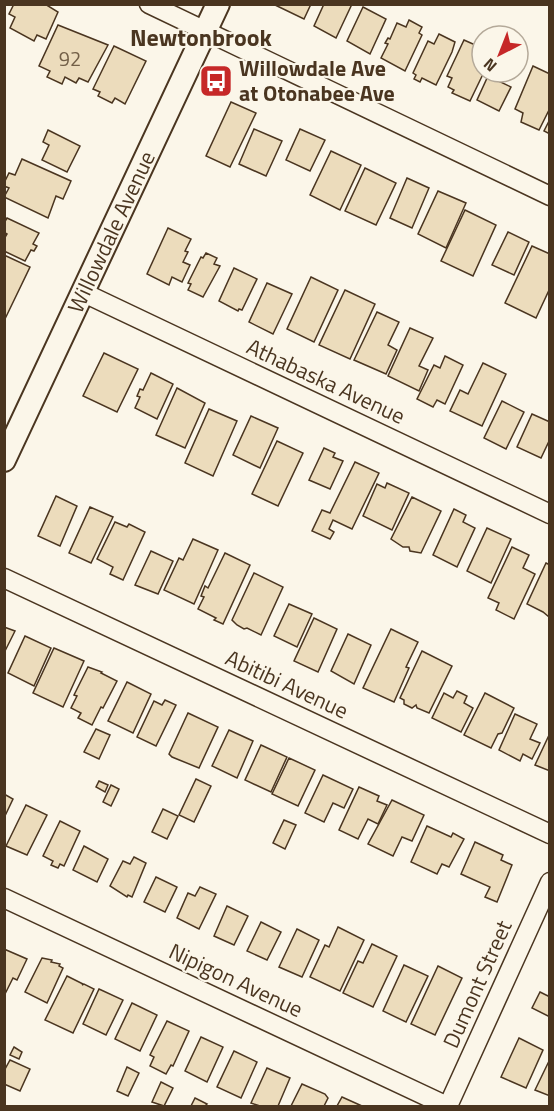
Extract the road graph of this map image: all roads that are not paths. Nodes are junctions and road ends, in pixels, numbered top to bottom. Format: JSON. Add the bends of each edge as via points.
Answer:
{"nodes":[{"id":1,"x":150,"y":4,"type":"edge"},
{"id":2,"x":218,"y":4,"type":"edge"},
{"id":3,"x":206,"y":31,"type":"junction"},
{"id":4,"x":549,"y":196,"type":"edge"},
{"id":5,"x":82,"y":292,"type":"junction"},
{"id":6,"x":4,"y":460,"type":"edge"},
{"id":7,"x":549,"y":514,"type":"edge"},
{"id":8,"x":4,"y":578,"type":"edge"},
{"id":9,"x":549,"y":834,"type":"edge"},
{"id":10,"x":549,"y":882,"type":"edge"},
{"id":11,"x":4,"y":898,"type":"edge"},
{"id":12,"x":447,"y":1107,"type":"edge"}],
"edges":[{"from":1,"to":3,"type":"street"},
{"from":2,"to":3,"type":"street","name":"Willowdale Avenue"},
{"from":3,"to":4,"type":"street"},
{"from":3,"to":5,"type":"street","name":"Willowdale Avenue"},
{"from":5,"to":6,"type":"street","name":"Willowdale Avenue"},
{"from":5,"to":7,"type":"street","name":"Athabaska Avenue"},
{"from":8,"to":9,"type":"street","name":"Abitibi Avenue"},
{"from":10,"to":12,"type":"street","name":"Dumont Street"},
{"from":11,"to":12,"type":"street","name":"Nipigon Avenue"}]}
